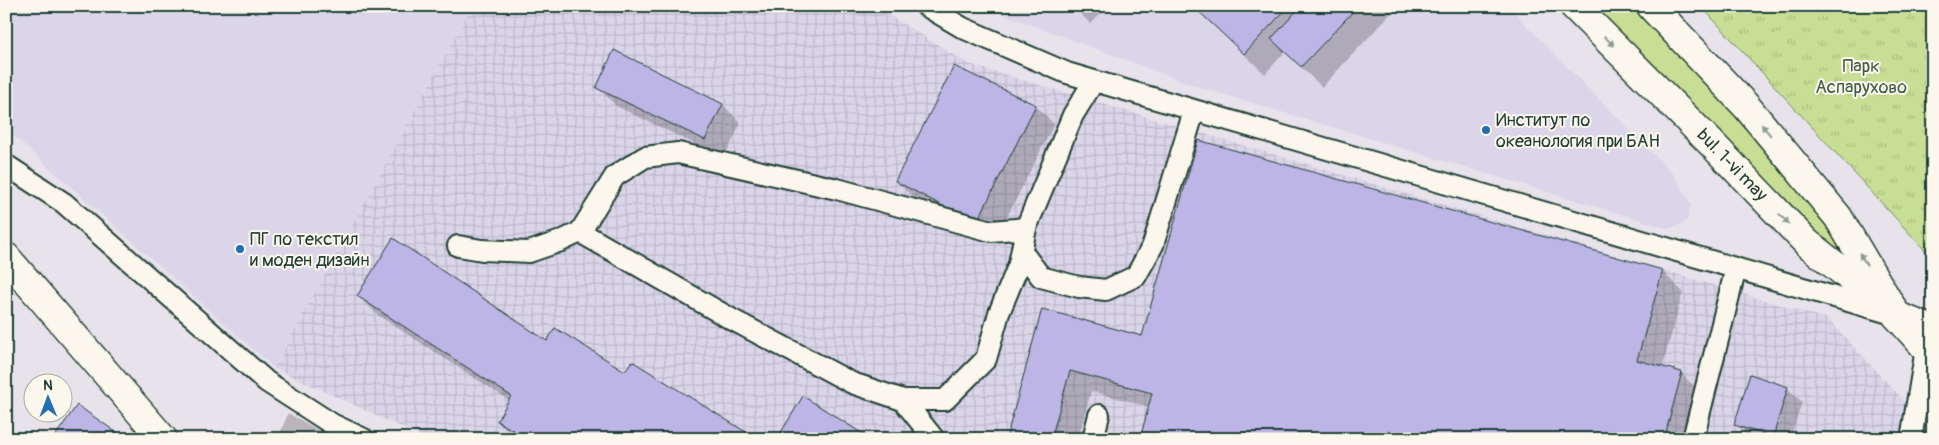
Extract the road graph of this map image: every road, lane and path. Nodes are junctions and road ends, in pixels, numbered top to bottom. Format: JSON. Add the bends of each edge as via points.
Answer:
{"nodes":[{"id":1,"x":926,"y":6,"type":"edge"},
{"id":2,"x":1574,"y":6,"type":"edge"},
{"id":3,"x":1651,"y":6,"type":"edge"},
{"id":4,"x":1094,"y":81,"type":"junction"},
{"id":5,"x":1194,"y":111,"type":"junction"},
{"id":6,"x":6,"y":165,"type":"edge"},
{"id":7,"x":1026,"y":228,"type":"junction"},
{"id":8,"x":580,"y":232,"type":"junction"},
{"id":9,"x":458,"y":246,"type":"dead end"},
{"id":10,"x":1022,"y":252,"type":"junction"},
{"id":11,"x":6,"y":257,"type":"edge"},
{"id":12,"x":1736,"y":268,"type":"junction"},
{"id":13,"x":1897,"y":316,"type":"junction"},
{"id":14,"x":1930,"y":345,"type":"edge"},
{"id":15,"x":903,"y":400,"type":"junction"},
{"id":16,"x":1100,"y":415,"type":"dead end"},
{"id":17,"x":164,"y":439,"type":"edge"},
{"id":18,"x":364,"y":439,"type":"edge"},
{"id":19,"x":934,"y":439,"type":"edge"},
{"id":20,"x":1093,"y":439,"type":"edge"},
{"id":21,"x":1693,"y":439,"type":"edge"},
{"id":22,"x":1911,"y":439,"type":"edge"}],
"edges":[{"from":1,"to":4,"type":"lane","via":[[963,28],[1067,73]]},
{"from":2,"to":13,"type":"main road","name":"bul. 1-vi may","one_way":true,"via":[[1807,243]]},
{"from":13,"to":3,"type":"main road","name":"bul. 1-vi may","one_way":true,"via":[[1838,217],[1747,107]]},
{"from":4,"to":5,"type":"lane"},
{"from":4,"to":7,"type":"lane","via":[[1073,115]]},
{"from":5,"to":10,"type":"lane","via":[[1152,244],[1136,276],[1106,290],[1080,287],[1041,277]]},
{"from":5,"to":12,"type":"lane"},
{"from":6,"to":18,"type":"lane","via":[[64,203],[267,382],[332,424]]},
{"from":7,"to":8,"type":"lane","via":[[991,231],[837,189],[678,153],[645,157],[615,176]]},
{"from":7,"to":10,"type":"lane"},
{"from":8,"to":9,"type":"lane","via":[[529,252]]},
{"from":8,"to":15,"type":"lane","via":[[731,319],[852,383]]},
{"from":10,"to":15,"type":"lane","via":[[986,359],[945,400]]},
{"from":11,"to":17,"type":"main road"},
{"from":12,"to":13,"type":"lane"},
{"from":12,"to":21,"type":"lane"},
{"from":13,"to":14,"type":"main road","name":"bul. 1-vi may"},
{"from":14,"to":22,"type":"lane"},
{"from":15,"to":19,"type":"lane"},
{"from":16,"to":20,"type":"lane"}]}
